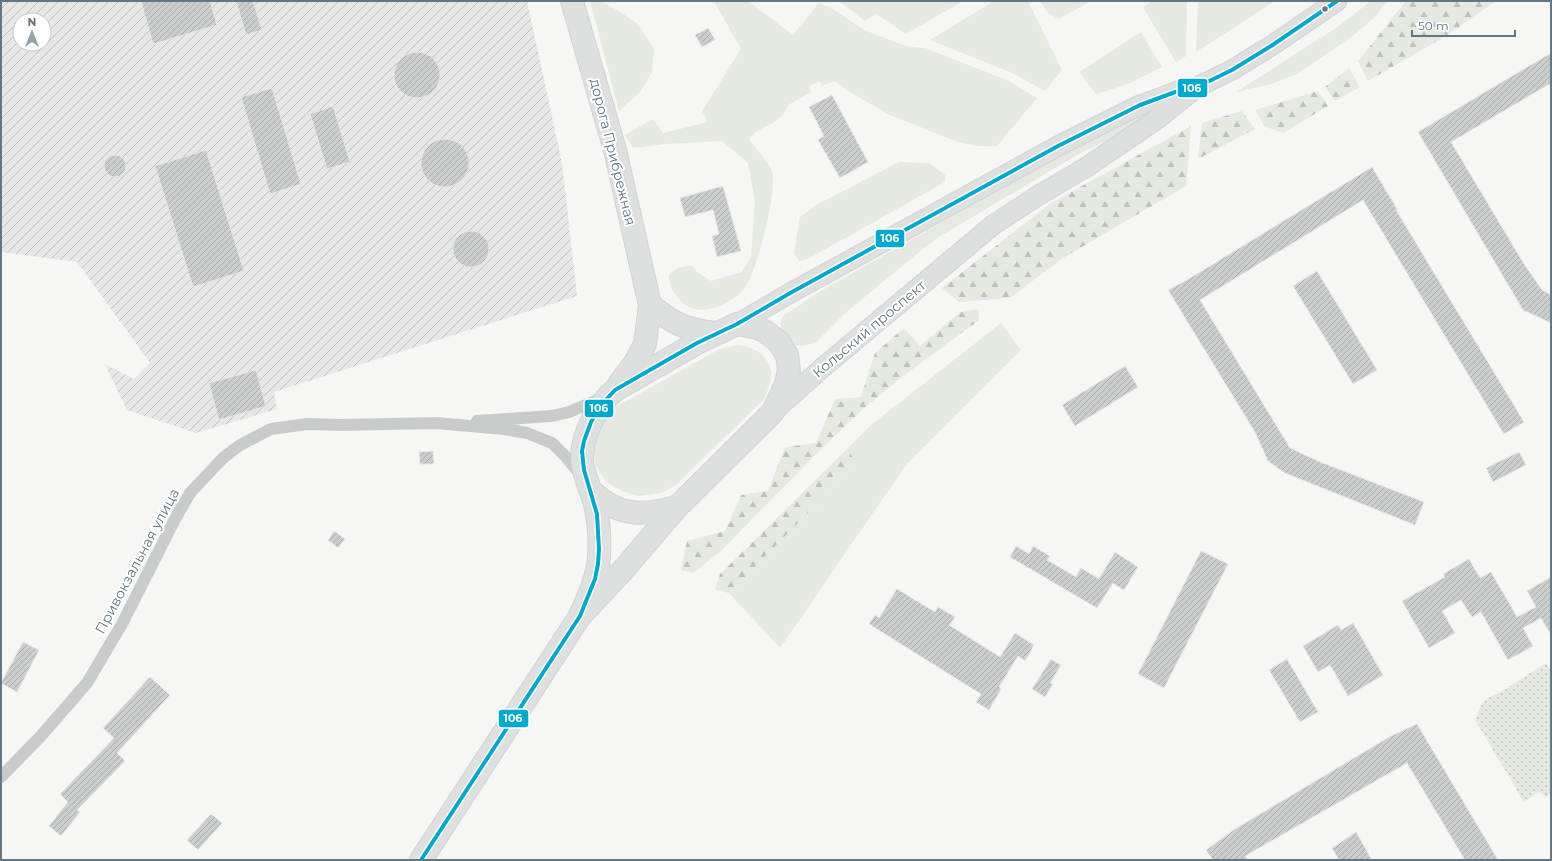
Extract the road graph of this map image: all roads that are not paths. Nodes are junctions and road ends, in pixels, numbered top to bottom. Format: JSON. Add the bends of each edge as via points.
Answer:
{"nodes":[{"id":1,"x":572,"y":1,"type":"edge"},
{"id":2,"x":1337,"y":1,"type":"edge"},
{"id":3,"x":1196,"y":87,"type":"junction"},
{"id":4,"x":650,"y":305,"type":"junction"},
{"id":5,"x":737,"y":324,"type":"junction"},
{"id":6,"x":716,"y":333,"type":"junction"},
{"id":7,"x":611,"y":393,"type":"junction"},
{"id":8,"x":773,"y":412,"type":"junction"},
{"id":9,"x":439,"y":424,"type":"junction"},
{"id":10,"x":588,"y":485,"type":"junction"},
{"id":11,"x":678,"y":507,"type":"junction"},
{"id":12,"x":580,"y":616,"type":"junction"},
{"id":13,"x":1,"y":777,"type":"edge"},
{"id":14,"x":421,"y":860,"type":"edge"}],
"edges":[{"from":1,"to":4,"type":"highway","name":"дорога Прибрежная","via":[[615,150]]},
{"from":2,"to":3,"type":"main road","name":"Кольский проспект","via":[[1232,70]]},
{"from":3,"to":5,"type":"main road","name":"Кольский проспект","via":[[1140,105],[1058,146]]},
{"from":3,"to":8,"type":"main road","name":"Кольский проспект","via":[[1156,120],[993,225]]},
{"from":4,"to":6,"type":"highway","via":[[672,322],[692,330]]},
{"from":4,"to":7,"type":"highway","via":[[645,344],[635,363]]},
{"from":5,"to":6,"type":"highway","name":"Кольский проспект"},
{"from":5,"to":8,"type":"highway","via":[[766,332],[779,342],[787,355],[789,370],[786,384]]},
{"from":6,"to":7,"type":"highway","name":"Кольский проспект"},
{"from":7,"to":9,"type":"street","via":[[590,404],[552,416]]},
{"from":7,"to":10,"type":"highway","via":[[597,410],[585,439],[582,459]]},
{"from":8,"to":11,"type":"highway","name":"Кольский проспект"},
{"from":9,"to":10,"type":"street","via":[[504,429],[527,433],[552,443]]},
{"from":9,"to":13,"type":"street","name":"Привокзальная улица","via":[[307,424],[271,429],[240,445],[223,458],[190,493],[122,624],[87,683],[40,738]]},
{"from":10,"to":11,"type":"highway","via":[[602,501],[636,513],[655,513]]},
{"from":10,"to":12,"type":"highway","via":[[597,516],[599,555],[598,570]]},
{"from":11,"to":12,"type":"highway","name":"Кольский проспект"},
{"from":12,"to":14,"type":"highway"}]}
